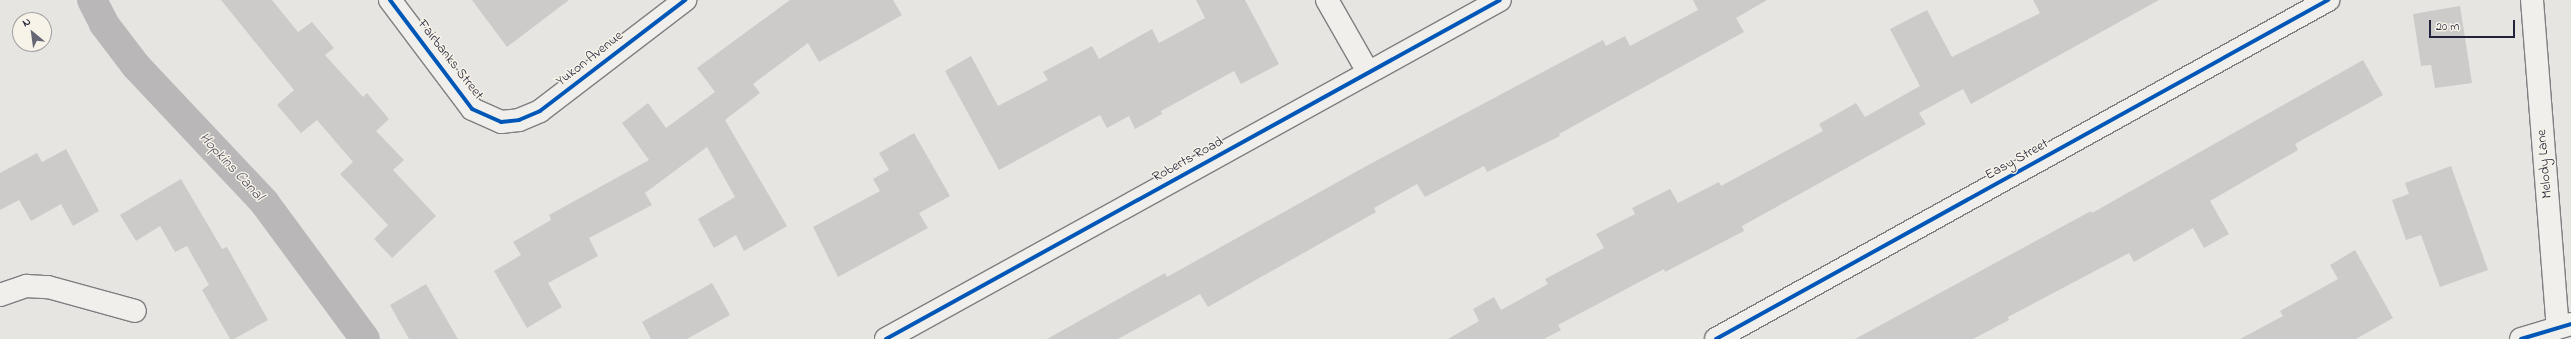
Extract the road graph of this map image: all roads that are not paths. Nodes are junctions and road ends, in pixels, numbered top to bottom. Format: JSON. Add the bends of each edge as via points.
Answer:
{"nodes":[{"id":1,"x":390,"y":0,"type":"edge"},
{"id":2,"x":685,"y":0,"type":"edge"},
{"id":3,"x":1327,"y":0,"type":"edge"},
{"id":4,"x":1500,"y":0,"type":"edge"},
{"id":5,"x":2328,"y":0,"type":"edge"},
{"id":6,"x":2532,"y":0,"type":"edge"},
{"id":7,"x":1368,"y":72,"type":"junction"},
{"id":8,"x":502,"y":122,"type":"joint"},
{"id":9,"x":0,"y":295,"type":"edge"},
{"id":10,"x":135,"y":311,"type":"dead end"},
{"id":11,"x":2565,"y":326,"type":"edge"},
{"id":12,"x":886,"y":339,"type":"edge"},
{"id":13,"x":1716,"y":339,"type":"edge"},
{"id":14,"x":2521,"y":339,"type":"edge"}],
"edges":[{"from":1,"to":8,"type":"street","name":"Fairbanks Street","via":[[472,109]]},
{"from":2,"to":8,"type":"street","name":"Yukon Avenue","via":[[540,111],[519,120]]},
{"from":3,"to":7,"type":"street"},
{"from":4,"to":7,"type":"street","name":"Roberts Road"},
{"from":5,"to":13,"type":"street","name":"Easy Street"},
{"from":6,"to":11,"type":"street","name":"Melody Lane"},
{"from":7,"to":12,"type":"street","name":"Roberts Road"},
{"from":9,"to":10,"type":"street","via":[[26,286],[48,287]]},
{"from":11,"to":14,"type":"street"}]}
